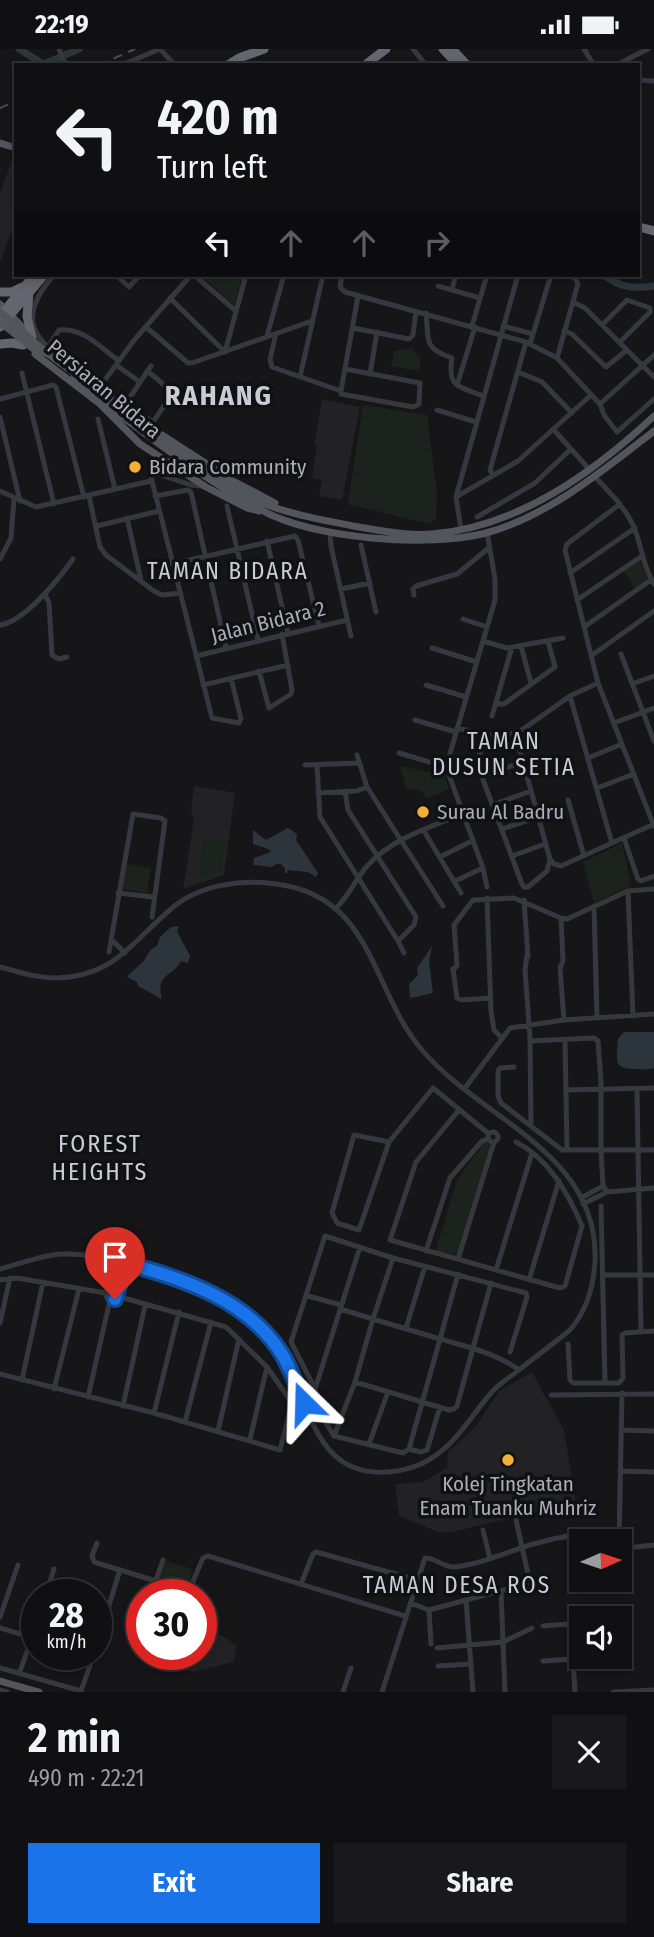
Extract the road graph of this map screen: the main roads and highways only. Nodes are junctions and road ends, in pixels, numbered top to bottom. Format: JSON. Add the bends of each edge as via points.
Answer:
{"nodes":[{"id":1,"x":264,"y":49,"type":"edge"},
{"id":2,"x":386,"y":49,"type":"edge"},
{"id":3,"x":443,"y":49,"type":"edge"},
{"id":4,"x":452,"y":49,"type":"edge"},
{"id":5,"x":231,"y":63,"type":"edge"},
{"id":6,"x":368,"y":63,"type":"edge"},
{"id":7,"x":456,"y":63,"type":"edge"},
{"id":8,"x":465,"y":63,"type":"edge"},
{"id":9,"x":33,"y":277,"type":"edge"},
{"id":10,"x":42,"y":277,"type":"edge"},
{"id":11,"x":27,"y":289,"type":"junction"},
{"id":12,"x":0,"y":292,"type":"edge"},
{"id":13,"x":3,"y":311,"type":"edge"},
{"id":14,"x":18,"y":323,"type":"junction"},
{"id":15,"x":0,"y":325,"type":"edge"},
{"id":16,"x":12,"y":336,"type":"junction"},
{"id":17,"x":32,"y":338,"type":"junction"},
{"id":18,"x":0,"y":344,"type":"edge"},
{"id":19,"x":23,"y":345,"type":"junction"},
{"id":20,"x":654,"y":417,"type":"edge"},
{"id":21,"x":654,"y":431,"type":"edge"},
{"id":22,"x":263,"y":511,"type":"junction"},
{"id":23,"x":308,"y":516,"type":"junction"},
{"id":24,"x":0,"y":1681,"type":"edge"},
{"id":25,"x":10,"y":1690,"type":"edge"},
{"id":26,"x":39,"y":1692,"type":"edge"}],
"edges":[{"from":1,"to":5,"type":"highway"},
{"from":2,"to":6,"type":"highway"},
{"from":3,"to":7,"type":"highway"},
{"from":4,"to":8,"type":"highway"},
{"from":9,"to":11,"type":"highway"},
{"from":10,"to":11,"type":"highway"},
{"from":11,"to":12,"type":"highway"},
{"from":11,"to":13,"type":"highway"},
{"from":11,"to":17,"type":"highway"},
{"from":13,"to":14,"type":"main road","name":"Persiaran Bidara"},
{"from":13,"to":15,"type":"highway"},
{"from":13,"to":23,"type":"main road","name":"Persiaran Bidara","bridge":true,"via":[[48,354],[226,483],[255,500]]},
{"from":14,"to":16,"type":"main road","via":[[12,326]]},
{"from":14,"to":17,"type":"main road","name":"Persiaran Bidara"},
{"from":15,"to":16,"type":"main road","name":"Persiaran Bidara"},
{"from":15,"to":22,"type":"main road","name":"Persiaran Bidara","bridge":true,"via":[[178,458]]},
{"from":16,"to":19,"type":"main road","name":"Persiaran Bidara"},
{"from":17,"to":23,"type":"main road","name":"Persiaran Bidara","via":[[208,465],[254,493]]},
{"from":18,"to":19,"type":"highway"},
{"from":19,"to":22,"type":"main road","name":"Persiaran Bidara","via":[[100,404],[140,444],[206,487]]},
{"from":20,"to":23,"type":"main road","via":[[589,469],[510,515],[432,534]]},
{"from":21,"to":22,"type":"main road","via":[[595,477],[517,521],[487,532],[400,541],[291,522]]},
{"from":24,"to":25,"type":"main road"},
{"from":25,"to":26,"type":"main road"}]}
